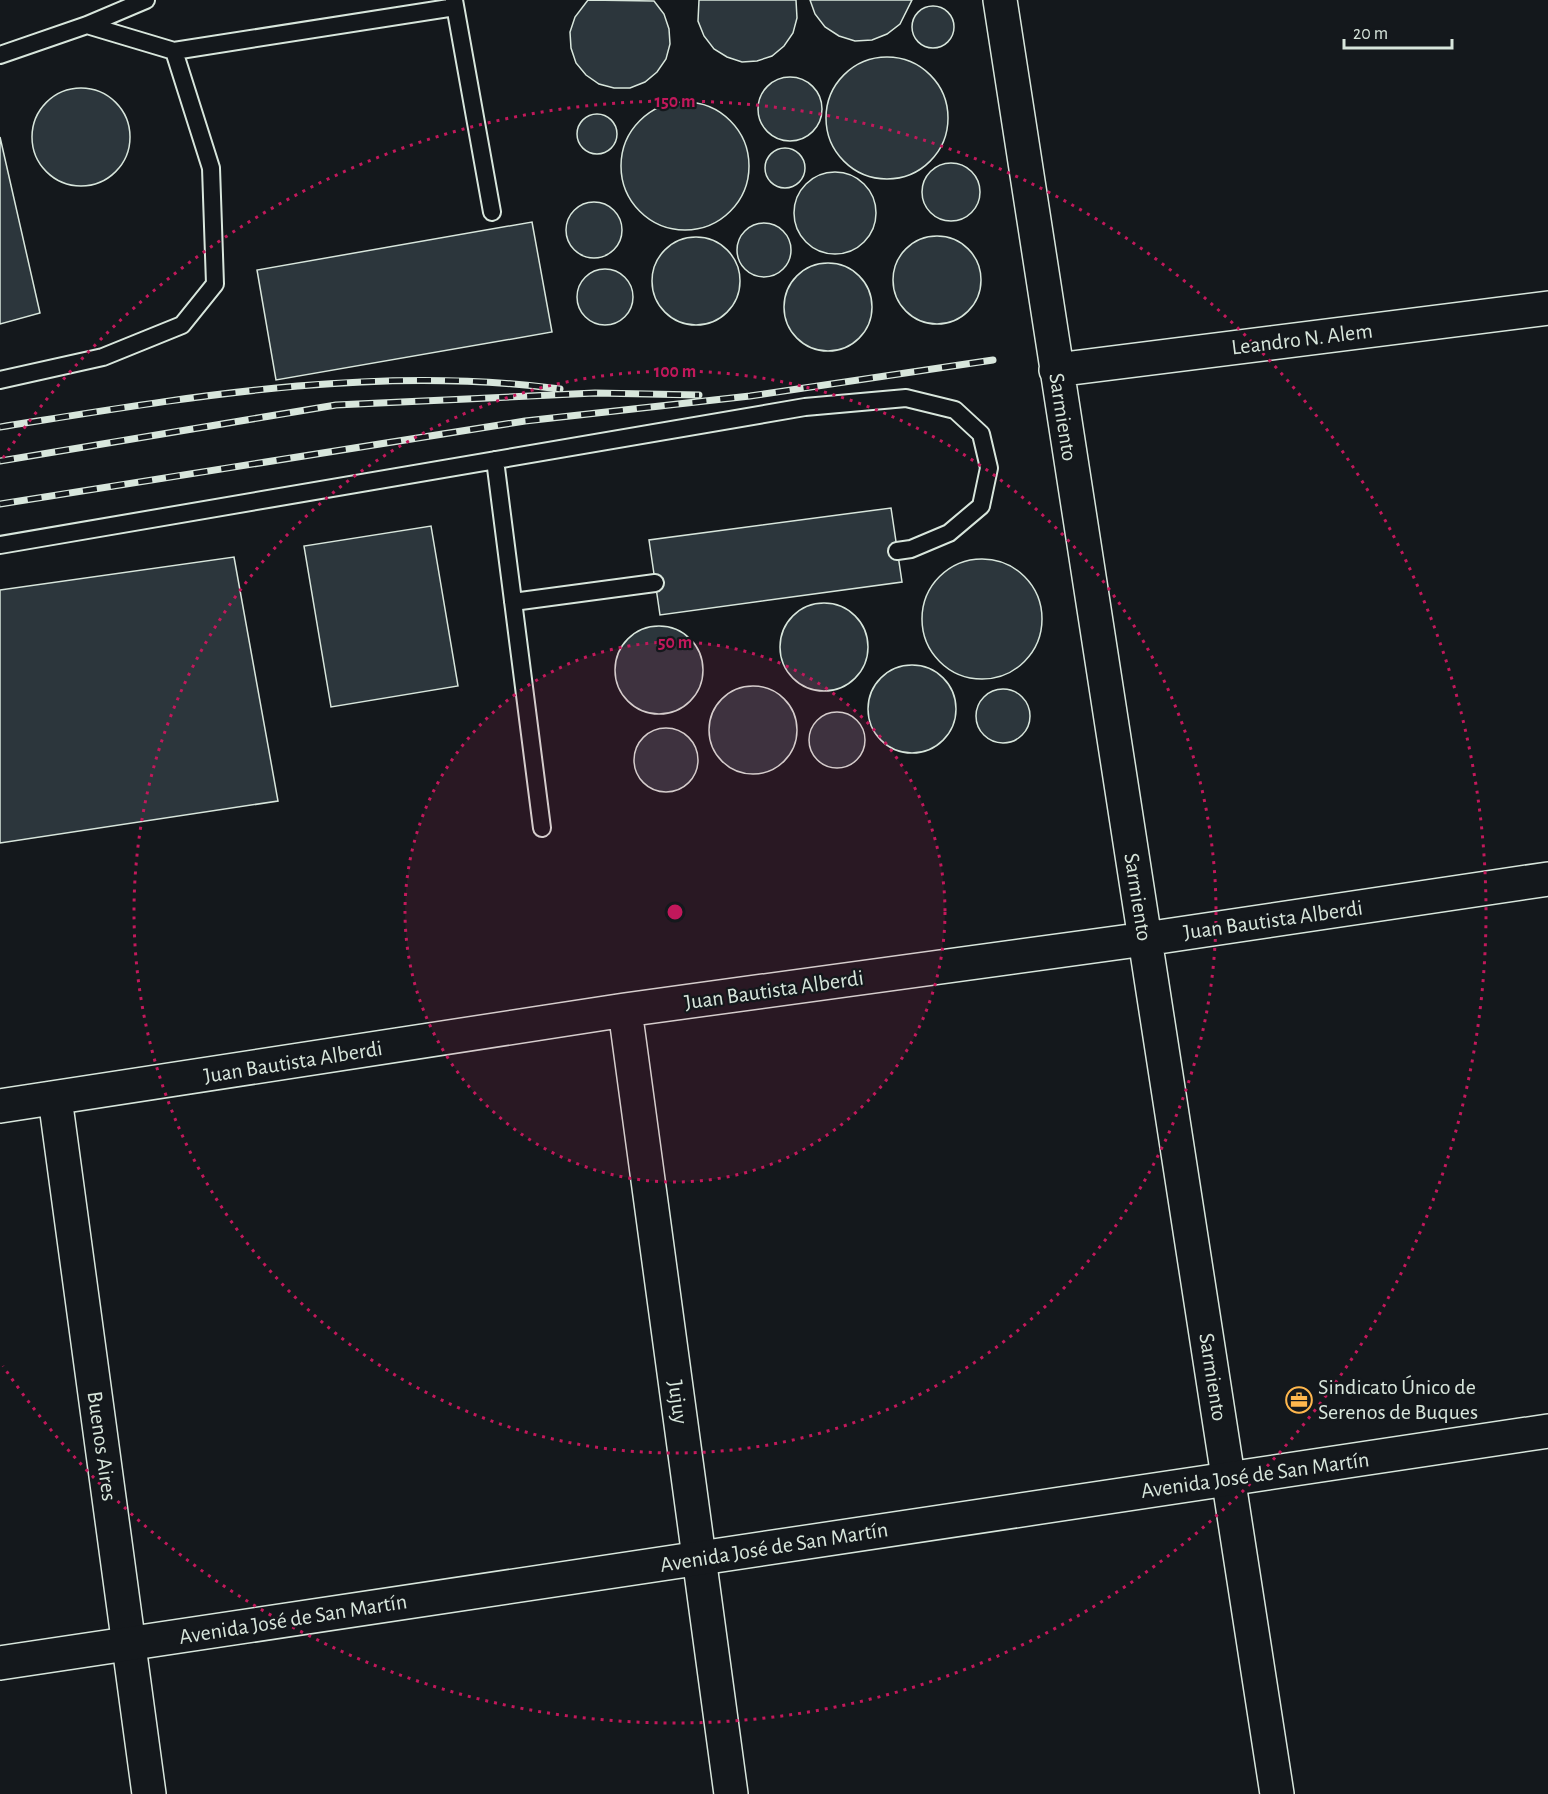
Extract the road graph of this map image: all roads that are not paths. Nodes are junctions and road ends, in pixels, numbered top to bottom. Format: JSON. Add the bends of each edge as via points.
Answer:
{"nodes":[{"id":1,"x":146,"y":0,"type":"edge"},
{"id":2,"x":1000,"y":0,"type":"edge"},
{"id":3,"x":454,"y":4,"type":"edge"},
{"id":4,"x":87,"y":25,"type":"junction"},
{"id":5,"x":174,"y":51,"type":"junction"},
{"id":6,"x":0,"y":55,"type":"edge"},
{"id":7,"x":492,"y":212,"type":"dead end"},
{"id":8,"x":1548,"y":308,"type":"edge"},
{"id":9,"x":1056,"y":370,"type":"junction"},
{"id":10,"x":0,"y":380,"type":"edge"},
{"id":11,"x":495,"y":460,"type":"junction"},
{"id":12,"x":0,"y":545,"type":"edge"},
{"id":13,"x":897,"y":551,"type":"dead end"},
{"id":14,"x":655,"y":583,"type":"dead end"},
{"id":15,"x":513,"y":603,"type":"junction"},
{"id":16,"x":542,"y":828,"type":"dead end"},
{"id":17,"x":1548,"y":879,"type":"edge"},
{"id":18,"x":1144,"y":939,"type":"junction"},
{"id":19,"x":625,"y":1010,"type":"junction"},
{"id":20,"x":55,"y":1098,"type":"junction"},
{"id":21,"x":0,"y":1106,"type":"edge"},
{"id":22,"x":1548,"y":1431,"type":"edge"},
{"id":23,"x":1228,"y":1479,"type":"junction"},
{"id":24,"x":699,"y":1558,"type":"junction"},
{"id":25,"x":129,"y":1645,"type":"junction"},
{"id":26,"x":0,"y":1663,"type":"edge"},
{"id":27,"x":149,"y":1794,"type":"edge"},
{"id":28,"x":731,"y":1794,"type":"edge"},
{"id":29,"x":1277,"y":1794,"type":"edge"}],
"edges":[{"from":1,"to":4,"type":"lane"},
{"from":2,"to":9,"type":"street","name":"Sarmiento"},
{"from":3,"to":5,"type":"lane"},
{"from":3,"to":7,"type":"lane"},
{"from":4,"to":5,"type":"lane"},
{"from":4,"to":6,"type":"lane"},
{"from":5,"to":10,"type":"lane","via":[[211,168],[215,284],[182,325],[103,357]]},
{"from":8,"to":9,"type":"street","name":"Leandro N. Alem"},
{"from":9,"to":18,"type":"street","name":"Sarmiento"},
{"from":11,"to":12,"type":"lane"},
{"from":11,"to":13,"type":"lane","via":[[805,407],[906,398],[955,410],[981,434],[989,468],[981,506],[949,533]]},
{"from":11,"to":15,"type":"lane"},
{"from":14,"to":15,"type":"lane"},
{"from":15,"to":16,"type":"lane"},
{"from":17,"to":18,"type":"street","name":"Juan Bautista Alberdi"},
{"from":18,"to":19,"type":"street","name":"Juan Bautista Alberdi"},
{"from":18,"to":23,"type":"street","name":"Sarmiento"},
{"from":19,"to":20,"type":"street","name":"Juan Bautista Alberdi"},
{"from":19,"to":24,"type":"street","name":"Jujuy"},
{"from":20,"to":21,"type":"street","name":"Juan Bautista Alberdi"},
{"from":20,"to":25,"type":"street","name":"Buenos Aires"},
{"from":22,"to":23,"type":"street","name":"Avenida José de San Martín"},
{"from":23,"to":24,"type":"street","name":"Avenida José de San Martín"},
{"from":23,"to":29,"type":"street","name":"Sarmiento"},
{"from":24,"to":25,"type":"street","name":"Avenida José de San Martín"},
{"from":24,"to":28,"type":"street","name":"Jujuy"},
{"from":25,"to":26,"type":"street","name":"Avenida José de San Martín"},
{"from":25,"to":27,"type":"street","name":"Buenos Aires"}]}
